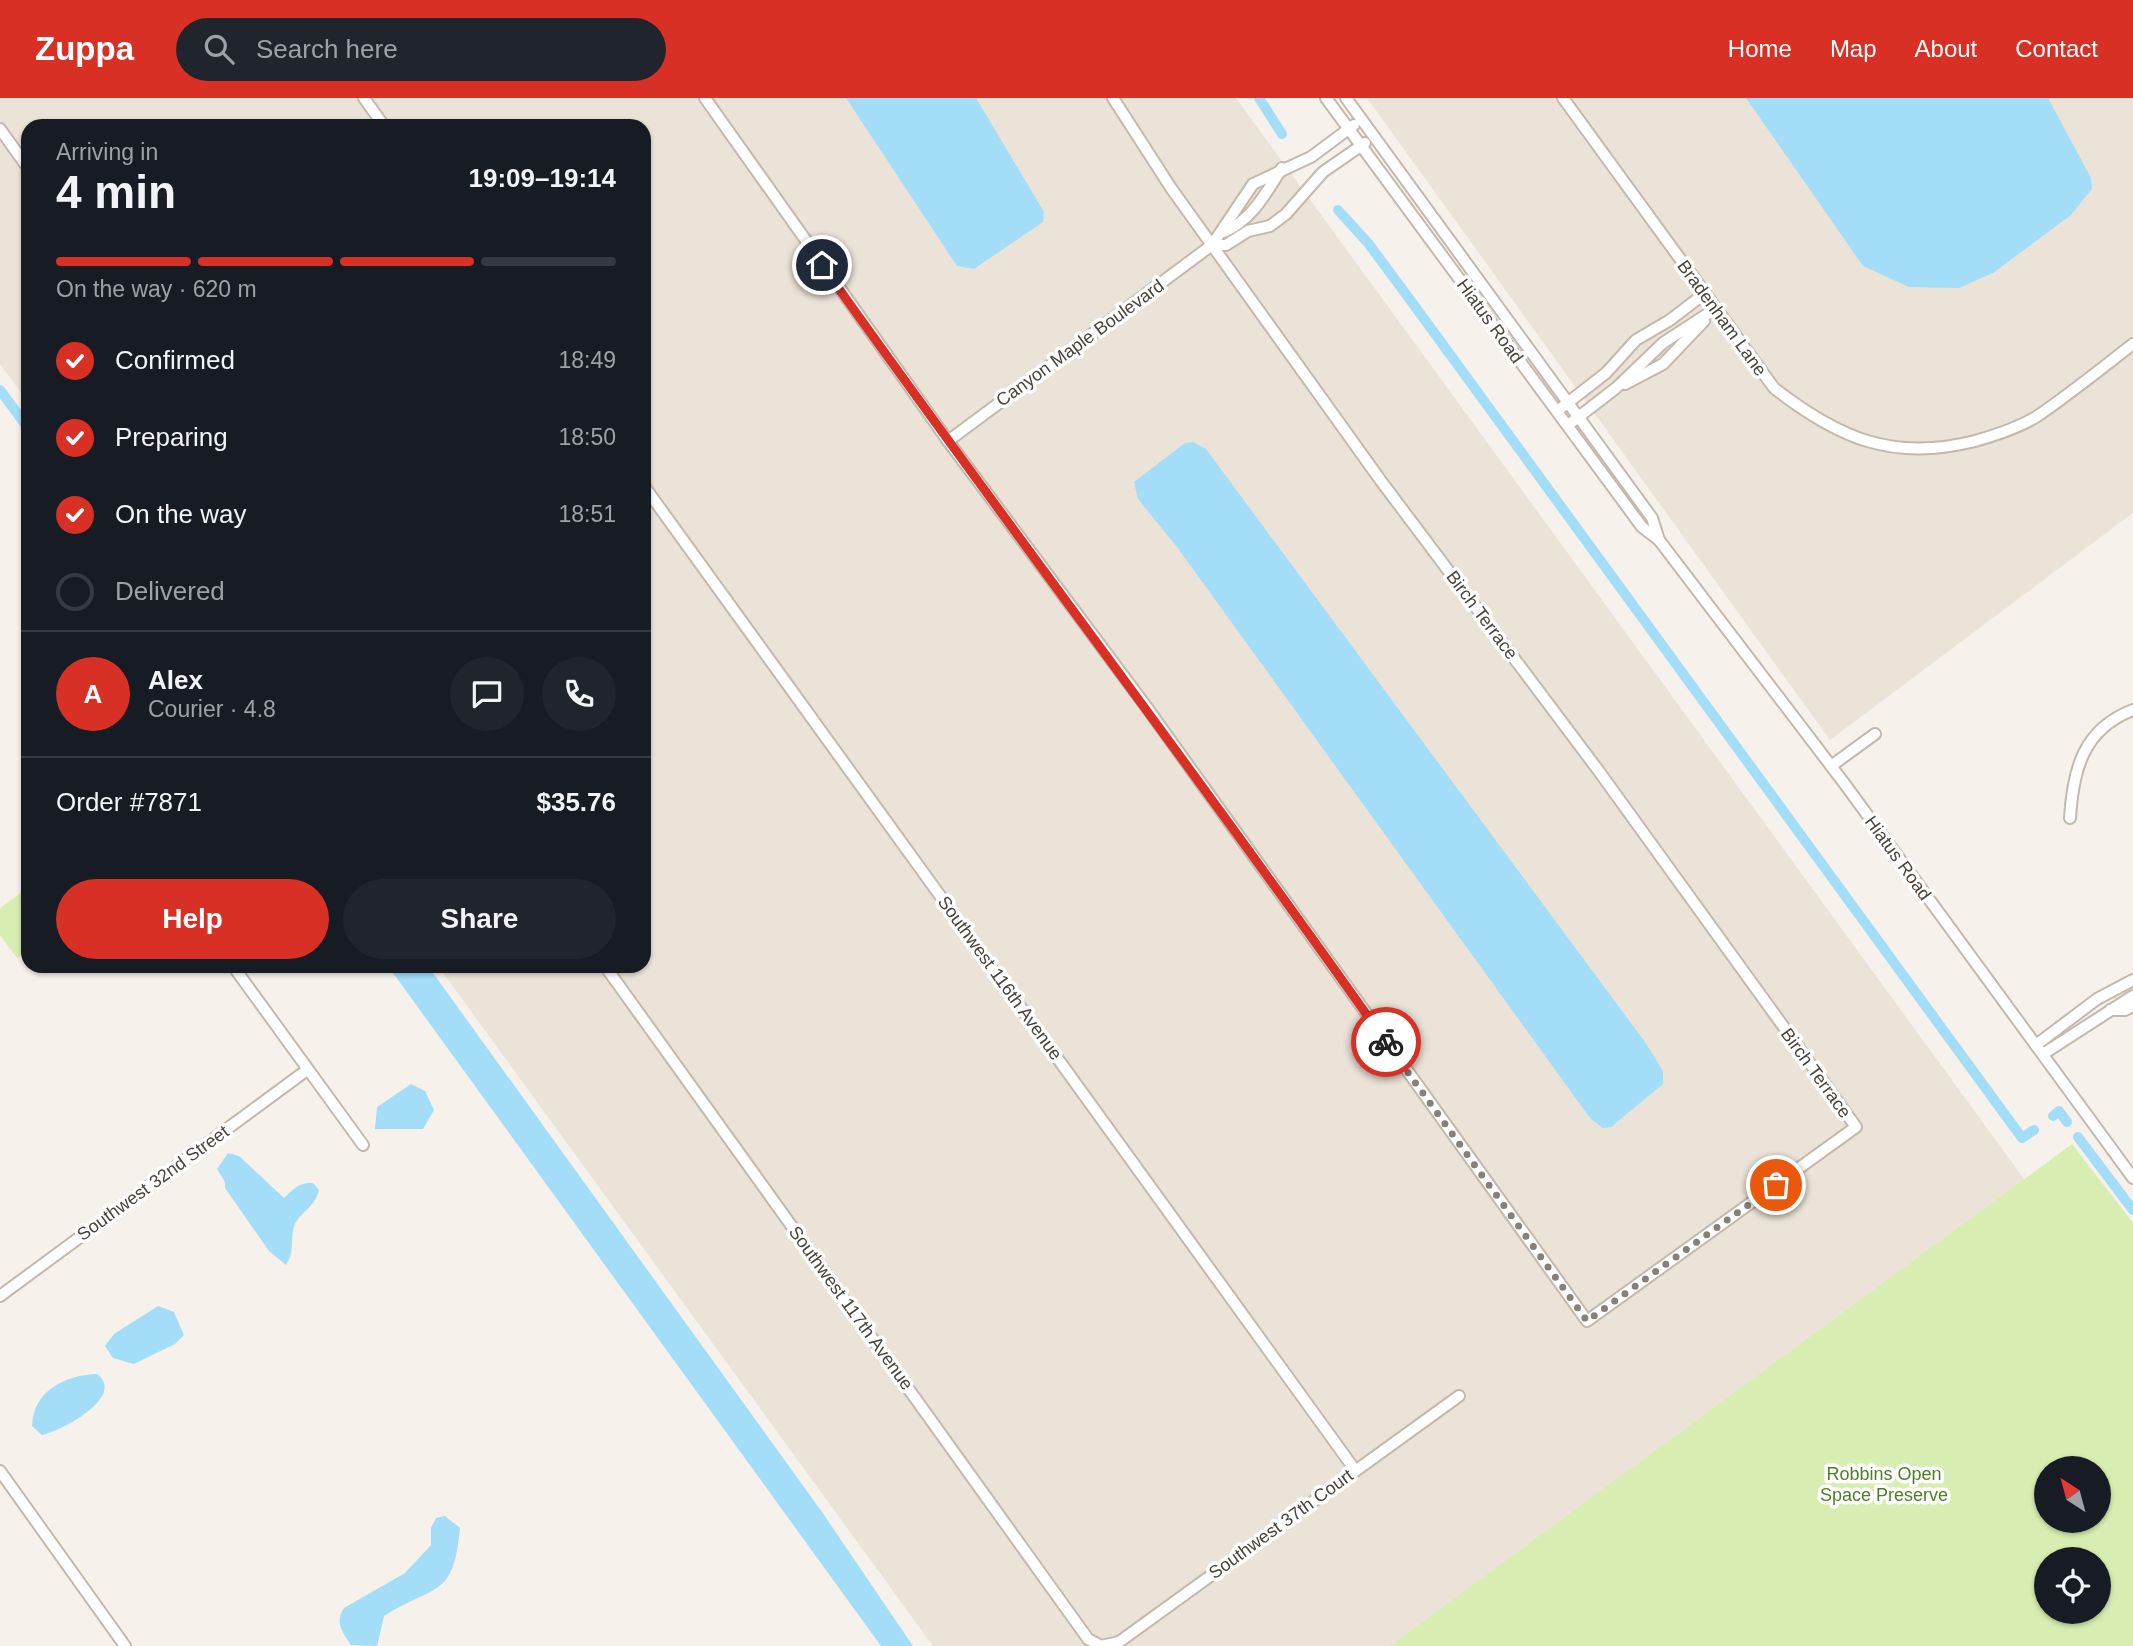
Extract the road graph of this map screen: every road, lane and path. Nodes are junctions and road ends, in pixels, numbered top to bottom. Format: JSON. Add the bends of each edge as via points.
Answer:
{"nodes":[{"id":1,"x":364,"y":98,"type":"edge"},
{"id":2,"x":705,"y":98,"type":"edge"},
{"id":3,"x":1113,"y":98,"type":"edge"},
{"id":4,"x":1326,"y":98,"type":"edge"},
{"id":5,"x":1346,"y":98,"type":"edge"},
{"id":6,"x":1563,"y":98,"type":"edge"},
{"id":7,"x":379,"y":119,"type":"edge"},
{"id":8,"x":1361,"y":120,"type":"junction"},
{"id":9,"x":0,"y":129,"type":"edge"},
{"id":10,"x":1348,"y":129,"type":"junction"},
{"id":11,"x":1373,"y":137,"type":"junction"},
{"id":12,"x":1361,"y":146,"type":"junction"},
{"id":13,"x":21,"y":158,"type":"edge"},
{"id":14,"x":1282,"y":168,"type":"junction"},
{"id":15,"x":1254,"y":211,"type":"junction"},
{"id":16,"x":1270,"y":226,"type":"junction"},
{"id":17,"x":1221,"y":233,"type":"junction"},
{"id":18,"x":1212,"y":245,"type":"junction"},
{"id":19,"x":1704,"y":294,"type":"junction"},
{"id":20,"x":1715,"y":309,"type":"junction"},
{"id":21,"x":1650,"y":332,"type":"junction"},
{"id":22,"x":2133,"y":344,"type":"edge"},
{"id":23,"x":1660,"y":345,"type":"junction"},
{"id":24,"x":1670,"y":356,"type":"junction"},
{"id":25,"x":1616,"y":388,"type":"junction"},
{"id":26,"x":1567,"y":404,"type":"junction"},
{"id":27,"x":1556,"y":412,"type":"junction"},
{"id":28,"x":1577,"y":418,"type":"junction"},
{"id":29,"x":1567,"y":426,"type":"junction"},
{"id":30,"x":948,"y":440,"type":"junction"},
{"id":31,"x":651,"y":496,"type":"edge"},
{"id":32,"x":1658,"y":540,"type":"junction"},
{"id":33,"x":2133,"y":710,"type":"edge"},
{"id":34,"x":1875,"y":734,"type":"dead end"},
{"id":35,"x":1831,"y":766,"type":"junction"},
{"id":36,"x":2070,"y":818,"type":"dead end"},
{"id":37,"x":238,"y":973,"type":"edge"},
{"id":38,"x":610,"y":973,"type":"edge"},
{"id":39,"x":2133,"y":980,"type":"edge"},
{"id":40,"x":2133,"y":996,"type":"edge"},
{"id":41,"x":2133,"y":1006,"type":"edge"},
{"id":42,"x":2110,"y":1010,"type":"junction"},
{"id":43,"x":2039,"y":1050,"type":"junction"},
{"id":44,"x":307,"y":1070,"type":"junction"},
{"id":45,"x":363,"y":1145,"type":"dead end"},
{"id":46,"x":2133,"y":1178,"type":"edge"},
{"id":47,"x":0,"y":1296,"type":"edge"},
{"id":48,"x":1459,"y":1396,"type":"dead end"},
{"id":49,"x":1355,"y":1470,"type":"junction"},
{"id":50,"x":0,"y":1471,"type":"edge"},
{"id":51,"x":125,"y":1646,"type":"edge"},
{"id":52,"x":1101,"y":1646,"type":"edge"}],
"edges":[{"from":1,"to":7,"type":"street"},
{"from":2,"to":30,"type":"street"},
{"from":3,"to":18,"type":"street","name":"Birch Terrace"},
{"from":4,"to":10,"type":"street","name":"Hiatus Road"},
{"from":5,"to":8,"type":"street","name":"Hiatus Road"},
{"from":6,"to":19,"type":"street","name":"Bradenham Lane"},
{"from":8,"to":10,"type":"street","name":"Canyon Maple Boulevard"},
{"from":8,"to":11,"type":"street","name":"Hiatus Road"},
{"from":9,"to":13,"type":"street"},
{"from":10,"to":12,"type":"street","name":"Hiatus Road"},
{"from":10,"to":14,"type":"street","name":"Canyon Maple Boulevard","via":[[1311,157]]},
{"from":11,"to":12,"type":"street","name":"Canyon Maple Boulevard"},
{"from":11,"to":26,"type":"street","name":"Hiatus Road"},
{"from":12,"to":16,"type":"street","name":"Canyon Maple Boulevard","via":[[1322,172]]},
{"from":12,"to":27,"type":"street","name":"Hiatus Road"},
{"from":14,"to":15,"type":"street","name":"Canyon Maple Boulevard"},
{"from":14,"to":17,"type":"street","name":"Canyon Maple Boulevard","via":[[1253,184]]},
{"from":15,"to":16,"type":"street"},
{"from":15,"to":17,"type":"street","name":"Canyon Maple Boulevard","via":[[1241,224]]},
{"from":16,"to":18,"type":"street","name":"Canyon Maple Boulevard","via":[[1248,231],[1226,245]]},
{"from":17,"to":18,"type":"street","name":"Canyon Maple Boulevard"},
{"from":18,"to":30,"type":"street","name":"Canyon Maple Boulevard"},
{"from":18,"to":30,"type":"street","name":"Birch Terrace","via":[[1856,1127],[1587,1321]]},
{"from":19,"to":20,"type":"street","name":"Bradenham Lane"},
{"from":19,"to":21,"type":"street"},
{"from":20,"to":22,"type":"street","name":"Bradenham Lane","via":[[1774,388],[1807,414],[1856,439],[1907,450],[1942,449],[1991,437],[2037,416]]},
{"from":20,"to":23,"type":"street"},
{"from":20,"to":24,"type":"street"},
{"from":21,"to":23,"type":"street"},
{"from":21,"to":26,"type":"street"},
{"from":23,"to":24,"type":"street"},
{"from":23,"to":25,"type":"street"},
{"from":24,"to":25,"type":"street"},
{"from":25,"to":28,"type":"street"},
{"from":26,"to":27,"type":"street"},
{"from":26,"to":28,"type":"street","name":"Hiatus Road"},
{"from":27,"to":29,"type":"street","name":"Hiatus Road"},
{"from":28,"to":29,"type":"street"},
{"from":28,"to":32,"type":"street","name":"Hiatus Road","via":[[1652,518]]},
{"from":29,"to":32,"type":"street","name":"Hiatus Road","via":[[1642,527]]},
{"from":31,"to":49,"type":"street","name":"Southwest 116th Avenue"},
{"from":32,"to":35,"type":"street","name":"Hiatus Road"},
{"from":33,"to":36,"type":"street","via":[[2116,717],[2089,745],[2073,777]]},
{"from":34,"to":35,"type":"street"},
{"from":35,"to":43,"type":"street","name":"Hiatus Road"},
{"from":37,"to":44,"type":"street"},
{"from":38,"to":52,"type":"street","name":"Southwest 117th Avenue","via":[[1088,1639]]},
{"from":39,"to":43,"type":"street","via":[[2097,999]]},
{"from":40,"to":42,"type":"street"},
{"from":41,"to":42,"type":"street"},
{"from":42,"to":43,"type":"street"},
{"from":43,"to":46,"type":"street","name":"Hiatus Road"},
{"from":44,"to":45,"type":"street"},
{"from":44,"to":47,"type":"street","name":"Southwest 32nd Street"},
{"from":48,"to":49,"type":"street","name":"Southwest 37th Court"},
{"from":49,"to":52,"type":"street","name":"Southwest 37th Court","via":[[1119,1642]]},
{"from":50,"to":51,"type":"street"}]}
